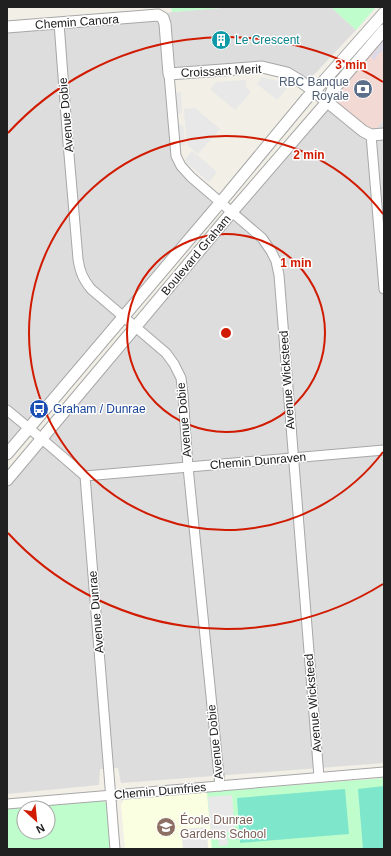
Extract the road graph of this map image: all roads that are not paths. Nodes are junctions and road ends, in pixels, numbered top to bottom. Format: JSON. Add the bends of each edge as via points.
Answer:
{"nodes":[{"id":1,"x":384,"y":14,"type":"edge"},
{"id":2,"x":59,"y":23,"type":"junction"},
{"id":3,"x":165,"y":24,"type":"joint"},
{"id":4,"x":7,"y":27,"type":"edge"},
{"id":5,"x":384,"y":30,"type":"edge"},
{"id":6,"x":170,"y":74,"type":"junction"},
{"id":7,"x":314,"y":91,"type":"junction"},
{"id":8,"x":327,"y":102,"type":"junction"},
{"id":9,"x":384,"y":134,"type":"edge"},
{"id":10,"x":371,"y":135,"type":"junction"},
{"id":11,"x":220,"y":203,"type":"junction"},
{"id":12,"x":231,"y":213,"type":"junction"},
{"id":13,"x":384,"y":289,"type":"edge"},
{"id":14,"x":124,"y":317,"type":"junction"},
{"id":15,"x":136,"y":328,"type":"junction"},
{"id":16,"x":7,"y":410,"type":"edge"},
{"id":17,"x":29,"y":428,"type":"junction"},
{"id":18,"x":42,"y":439,"type":"junction"},
{"id":19,"x":384,"y":450,"type":"edge"},
{"id":20,"x":7,"y":454,"type":"edge"},
{"id":21,"x":293,"y":458,"type":"junction"},
{"id":22,"x":188,"y":467,"type":"junction"},
{"id":23,"x":85,"y":476,"type":"junction"},
{"id":24,"x":7,"y":480,"type":"edge"},
{"id":25,"x":384,"y":772,"type":"edge"},
{"id":26,"x":319,"y":777,"type":"junction"},
{"id":27,"x":220,"y":786,"type":"junction"},
{"id":28,"x":111,"y":795,"type":"junction"},
{"id":29,"x":7,"y":804,"type":"edge"},
{"id":30,"x":115,"y":849,"type":"edge"}],
"edges":[{"from":1,"to":7,"type":"street","name":"Boulevard Graham"},
{"from":2,"to":3,"type":"street","name":"Chemin Canora","via":[[158,15],[163,18]]},
{"from":2,"to":4,"type":"street","name":"Chemin Canora"},
{"from":2,"to":14,"type":"street","name":"Avenue Dobie","via":[[79,266],[85,282],[91,289]]},
{"from":3,"to":6,"type":"street","name":"Avenue Wicksteed"},
{"from":5,"to":8,"type":"street","name":"Boulevard Graham","via":[[332,91]]},
{"from":6,"to":7,"type":"street","name":"Croissant Merit","via":[[262,68],[286,73]]},
{"from":6,"to":11,"type":"street","name":"Avenue Wicksteed","via":[[176,156],[188,174]]},
{"from":7,"to":8,"type":"street","name":"Croissant Merit"},
{"from":7,"to":11,"type":"street","name":"Boulevard Graham"},
{"from":8,"to":10,"type":"street","name":"Croissant Merit"},
{"from":8,"to":12,"type":"street","name":"Boulevard Graham"},
{"from":9,"to":10,"type":"street"},
{"from":10,"to":13,"type":"street"},
{"from":11,"to":12,"type":"street","name":"Avenue Wicksteed"},
{"from":11,"to":14,"type":"street","name":"Boulevard Graham"},
{"from":12,"to":15,"type":"street","name":"Boulevard Graham"},
{"from":12,"to":21,"type":"street","name":"Avenue Wicksteed","via":[[262,238],[276,261]]},
{"from":14,"to":15,"type":"street","name":"Avenue Dobie"},
{"from":14,"to":17,"type":"street","name":"Boulevard Graham"},
{"from":15,"to":18,"type":"street","name":"Boulevard Graham"},
{"from":15,"to":22,"type":"street","name":"Avenue Dobie","via":[[166,352],[181,378]]},
{"from":16,"to":17,"type":"street"},
{"from":17,"to":18,"type":"street"},
{"from":17,"to":20,"type":"street","name":"Boulevard Graham"},
{"from":18,"to":23,"type":"street"},
{"from":18,"to":24,"type":"street","name":"Boulevard Graham"},
{"from":19,"to":21,"type":"street","name":"Chemin Dunraven"},
{"from":21,"to":22,"type":"street","name":"Chemin Dunraven"},
{"from":21,"to":26,"type":"street","name":"Avenue Wicksteed"},
{"from":22,"to":23,"type":"street","name":"Chemin Dunraven"},
{"from":22,"to":27,"type":"street","name":"Avenue Dobie"},
{"from":23,"to":28,"type":"street","name":"Avenue Dunrae"},
{"from":25,"to":26,"type":"street","name":"Chemin Dumfries"},
{"from":26,"to":27,"type":"street","name":"Chemin Dumfries"},
{"from":27,"to":28,"type":"street","name":"Chemin Dumfries"},
{"from":28,"to":29,"type":"street","name":"Chemin Dumfries"},
{"from":28,"to":30,"type":"street","name":"Avenue Dunrae"}]}
